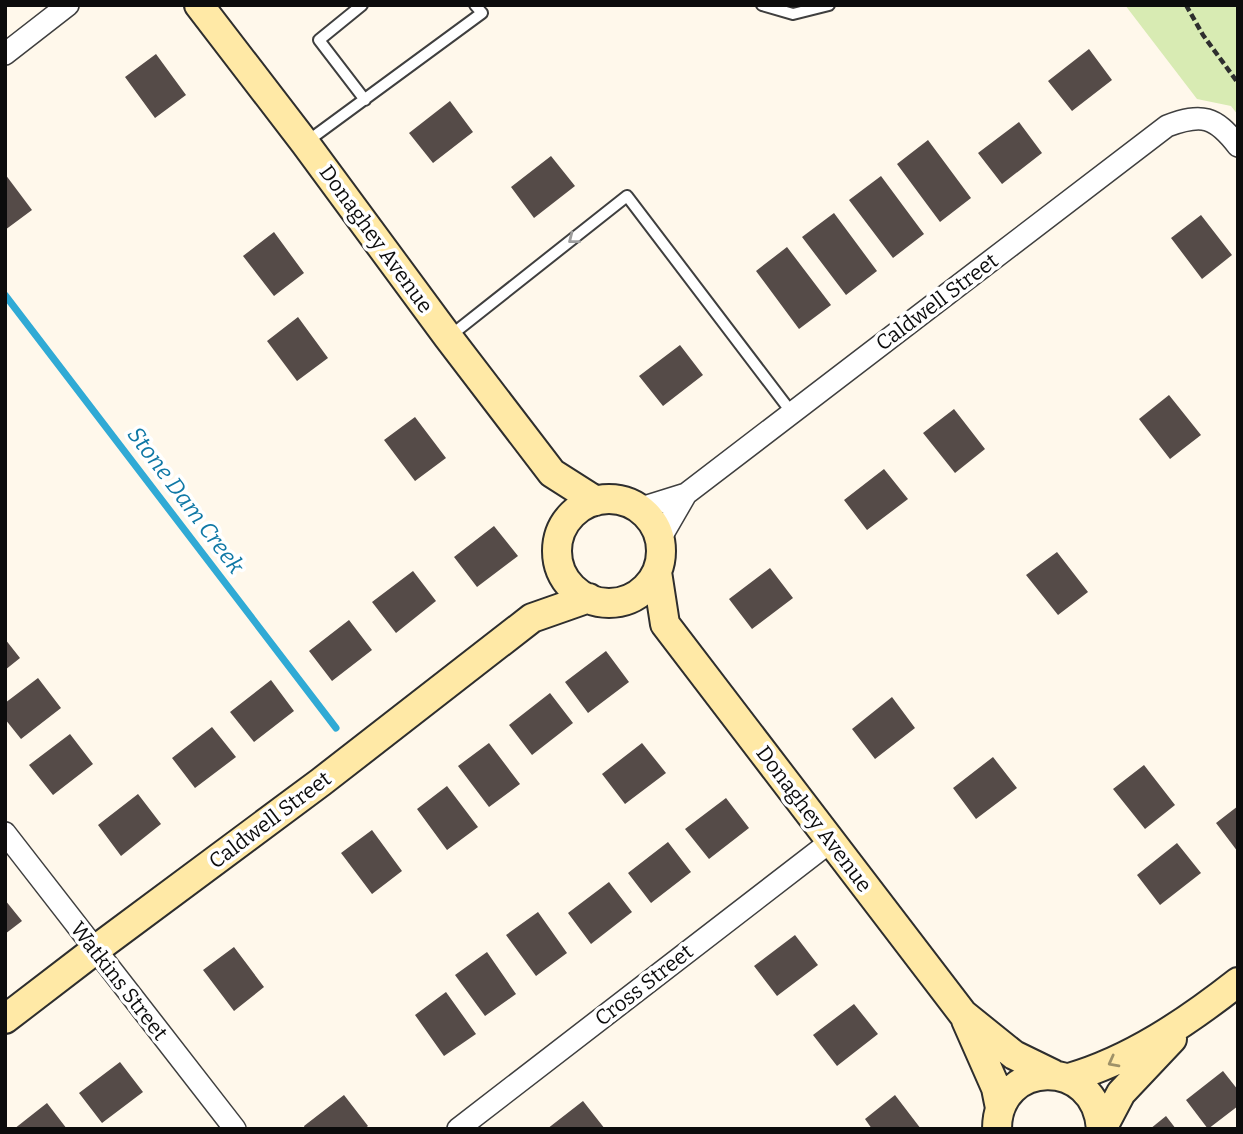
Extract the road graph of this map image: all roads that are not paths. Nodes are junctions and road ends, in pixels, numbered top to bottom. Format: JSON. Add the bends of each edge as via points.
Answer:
{"nodes":[{"id":1,"x":68,"y":5,"type":"edge"},
{"id":2,"x":199,"y":5,"type":"edge"},
{"id":3,"x":362,"y":5,"type":"edge"},
{"id":4,"x":475,"y":5,"type":"edge"},
{"id":5,"x":762,"y":5,"type":"edge"},
{"id":6,"x":829,"y":5,"type":"edge"},
{"id":7,"x":5,"y":54,"type":"edge"},
{"id":8,"x":365,"y":100,"type":"junction"},
{"id":9,"x":305,"y":143,"type":"junction"},
{"id":10,"x":1238,"y":146,"type":"edge"},
{"id":11,"x":448,"y":337,"type":"junction"},
{"id":12,"x":792,"y":413,"type":"junction"},
{"id":13,"x":552,"y":473,"type":"junction"},
{"id":14,"x":686,"y":494,"type":"junction"},
{"id":15,"x":596,"y":500,"type":"junction"},
{"id":16,"x":638,"y":509,"type":"junction"},
{"id":17,"x":565,"y":524,"type":"junction"},
{"id":18,"x":660,"y":539,"type":"junction"},
{"id":19,"x":560,"y":568,"type":"junction"},
{"id":20,"x":657,"y":572,"type":"junction"},
{"id":21,"x":602,"y":600,"type":"junction"},
{"id":22,"x":533,"y":618,"type":"junction"},
{"id":23,"x":665,"y":624,"type":"junction"},
{"id":24,"x":5,"y":833,"type":"edge"},
{"id":25,"x":831,"y":842,"type":"junction"},
{"id":26,"x":94,"y":950,"type":"junction"},
{"id":27,"x":1238,"y":982,"type":"edge"},
{"id":28,"x":964,"y":1014,"type":"junction"},
{"id":29,"x":1193,"y":1016,"type":"junction"},
{"id":30,"x":5,"y":1019,"type":"edge"},
{"id":31,"x":1061,"y":1076,"type":"junction"},
{"id":32,"x":998,"y":1123,"type":"edge"},
{"id":33,"x":234,"y":1129,"type":"edge"},
{"id":34,"x":458,"y":1129,"type":"edge"},
{"id":35,"x":1102,"y":1129,"type":"edge"}],
"edges":[{"from":1,"to":7,"type":"street"},
{"from":2,"to":9,"type":"main road","name":"Donaghey Avenue"},
{"from":3,"to":8,"type":"lane","via":[[319,40]]},
{"from":4,"to":8,"type":"lane","via":[[482,13]]},
{"from":5,"to":6,"type":"lane","via":[[793,14]]},
{"from":8,"to":9,"type":"lane"},
{"from":9,"to":11,"type":"main road","name":"Donaghey Avenue"},
{"from":10,"to":12,"type":"street","name":"Caldwell Street","via":[[1217,123],[1192,119],[1167,126]]},
{"from":12,"to":11,"type":"lane","one_way":true,"via":[[626,196]]},
{"from":11,"to":13,"type":"main road","name":"Donaghey Avenue"},
{"from":12,"to":14,"type":"street","name":"Caldwell Street"},
{"from":13,"to":15,"type":"main road","name":"Donaghey Avenue"},
{"from":13,"to":17,"type":"main road","name":"Donaghey Avenue"},
{"from":14,"to":16,"type":"street","name":"Caldwell Street"},
{"from":14,"to":18,"type":"street","name":"Caldwell Street"},
{"from":15,"to":16,"type":"main road","via":[[613,499]]},
{"from":15,"to":17,"type":"main road","via":[[581,507]]},
{"from":16,"to":18,"type":"main road","via":[[654,524]]},
{"from":17,"to":19,"type":"main road","via":[[557,550]]},
{"from":18,"to":20,"type":"main road"},
{"from":19,"to":21,"type":"main road","via":[[581,595]]},
{"from":19,"to":22,"type":"main road","name":"Caldwell Street"},
{"from":20,"to":21,"type":"main road","via":[[647,587],[632,597]]},
{"from":20,"to":23,"type":"main road","name":"Donaghey Avenue"},
{"from":21,"to":22,"type":"main road","name":"Caldwell Street"},
{"from":21,"to":23,"type":"main road","name":"Donaghey Avenue"},
{"from":22,"to":26,"type":"main road","name":"Caldwell Street"},
{"from":23,"to":25,"type":"main road","name":"Donaghey Avenue"},
{"from":24,"to":26,"type":"street","name":"Watkins Street"},
{"from":25,"to":28,"type":"main road","name":"Donaghey Avenue"},
{"from":25,"to":34,"type":"street","name":"Cross Street"},
{"from":26,"to":30,"type":"main road","name":"Caldwell Street"},
{"from":26,"to":33,"type":"street","name":"Watkins Street"},
{"from":27,"to":29,"type":"main road"},
{"from":28,"to":31,"type":"main road","name":"Donaghey Avenue","via":[[1014,1055]]},
{"from":28,"to":32,"type":"main road","name":"Donaghey Avenue","via":[[996,1088]]},
{"from":29,"to":31,"type":"main road","one_way":true,"via":[[1106,1065]]},
{"from":29,"to":35,"type":"main road","via":[[1121,1093]]},
{"from":31,"to":32,"type":"main road","via":[[1036,1076],[1021,1083],[1009,1093]]},
{"from":31,"to":35,"type":"main road","name":"Donaghey Avenue","via":[[1083,1086],[1094,1099]]}]}
